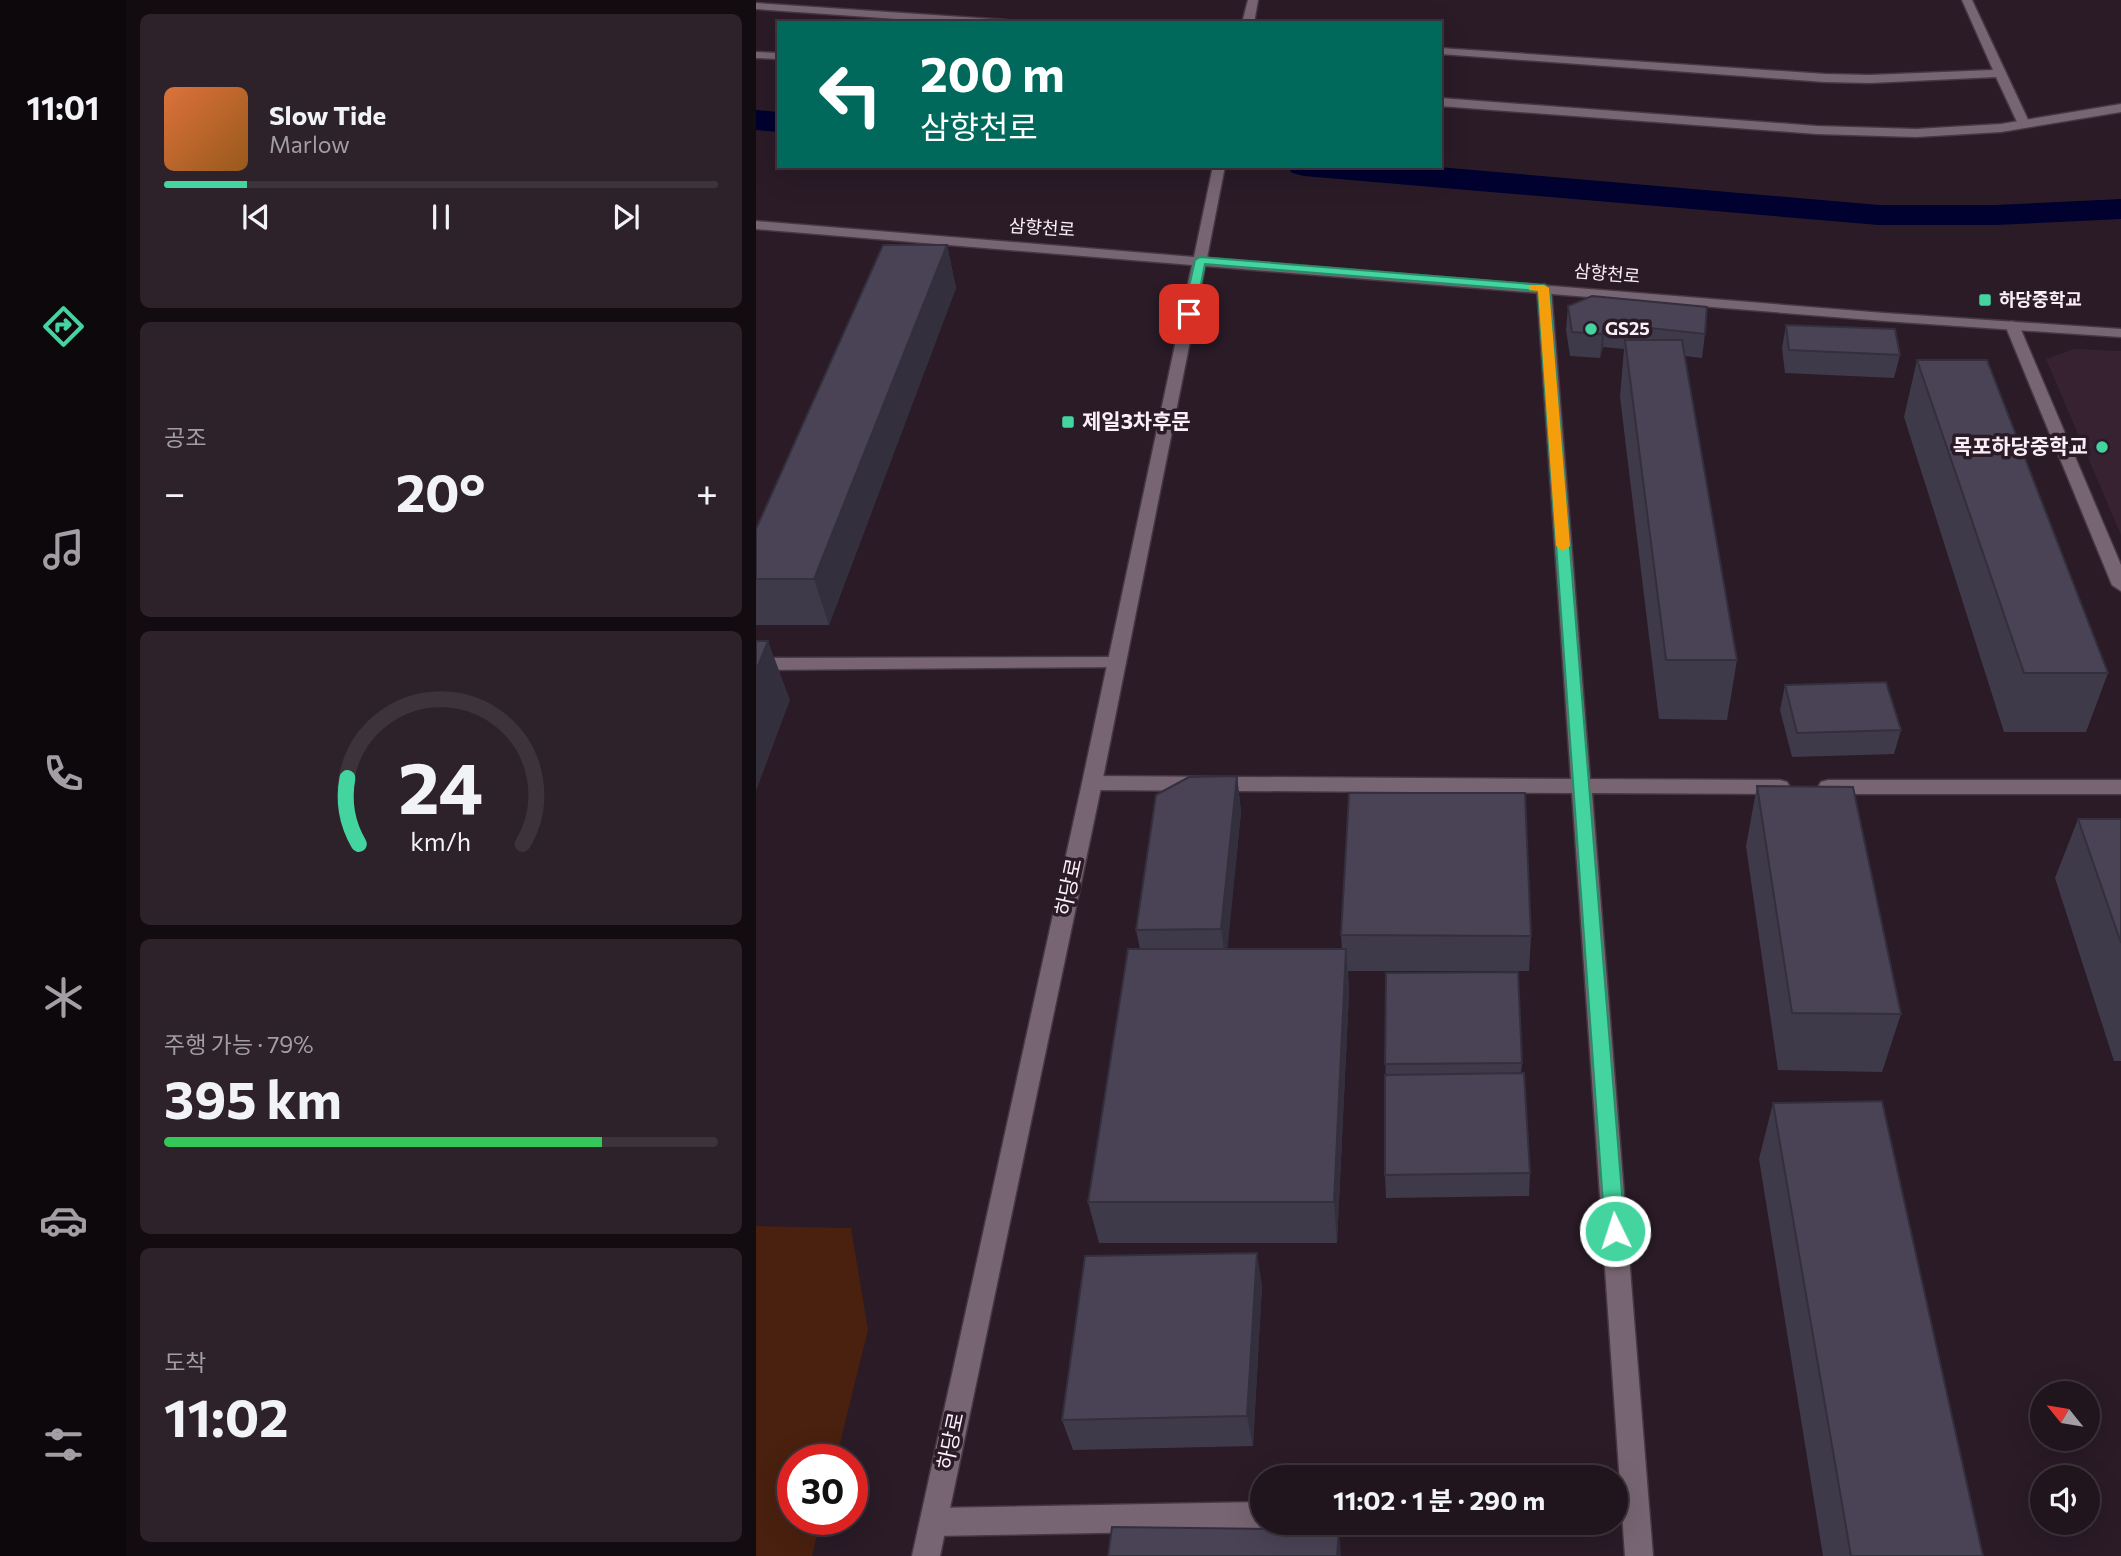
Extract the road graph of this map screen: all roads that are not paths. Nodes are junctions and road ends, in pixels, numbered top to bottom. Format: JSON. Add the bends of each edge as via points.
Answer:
{"nodes":[{"id":1,"x":1253,"y":0,"type":"edge"},
{"id":2,"x":1967,"y":0,"type":"edge"},
{"id":3,"x":756,"y":6,"type":"edge"},
{"id":4,"x":977,"y":21,"type":"edge"},
{"id":5,"x":1248,"y":21,"type":"edge"},
{"id":6,"x":1442,"y":51,"type":"edge"},
{"id":7,"x":756,"y":55,"type":"edge"},
{"id":8,"x":777,"y":57,"type":"edge"},
{"id":9,"x":2000,"y":73,"type":"junction"},
{"id":10,"x":1442,"y":102,"type":"edge"},
{"id":11,"x":2121,"y":108,"type":"edge"},
{"id":12,"x":2024,"y":124,"type":"junction"},
{"id":13,"x":1219,"y":168,"type":"edge"},
{"id":14,"x":756,"y":225,"type":"edge"},
{"id":15,"x":1200,"y":260,"type":"junction"},
{"id":16,"x":1544,"y":288,"type":"junction"},
{"id":17,"x":2012,"y":325,"type":"junction"},
{"id":18,"x":2121,"y":333,"type":"edge"},
{"id":19,"x":2121,"y":585,"type":"edge"},
{"id":20,"x":1116,"y":663,"type":"junction"},
{"id":21,"x":756,"y":664,"type":"edge"},
{"id":22,"x":1092,"y":783,"type":"junction"},
{"id":23,"x":1581,"y":787,"type":"junction"},
{"id":24,"x":2121,"y":788,"type":"edge"},
{"id":25,"x":1622,"y":1465,"type":"edge"},
{"id":26,"x":1250,"y":1516,"type":"edge"},
{"id":27,"x":1628,"y":1519,"type":"edge"},
{"id":28,"x":934,"y":1522,"type":"junction"},
{"id":29,"x":926,"y":1556,"type":"edge"},
{"id":30,"x":1639,"y":1556,"type":"edge"}],
"edges":[{"from":1,"to":5,"type":"street"},
{"from":2,"to":9,"type":"street"},
{"from":3,"to":4,"type":"street"},
{"from":6,"to":9,"type":"street","via":[[1825,78]]},
{"from":7,"to":8,"type":"street"},
{"from":9,"to":12,"type":"street"},
{"from":10,"to":12,"type":"street","via":[[1877,133]]},
{"from":11,"to":12,"type":"street"},
{"from":13,"to":15,"type":"street","name":"하당로"},
{"from":14,"to":15,"type":"street","name":"삼향천로"},
{"from":15,"to":16,"type":"street","name":"삼향천로"},
{"from":15,"to":20,"type":"street","name":"하당로"},
{"from":16,"to":17,"type":"street","name":"삼향천로"},
{"from":16,"to":23,"type":"street"},
{"from":17,"to":18,"type":"street","name":"삼향천로"},
{"from":17,"to":19,"type":"street"},
{"from":20,"to":21,"type":"street"},
{"from":20,"to":22,"type":"street","name":"하당로"},
{"from":22,"to":23,"type":"street"},
{"from":22,"to":28,"type":"street","name":"하당로"},
{"from":23,"to":24,"type":"street"},
{"from":23,"to":25,"type":"street"},
{"from":26,"to":28,"type":"street"},
{"from":27,"to":30,"type":"street"},
{"from":28,"to":29,"type":"street","name":"하당로"}]}
